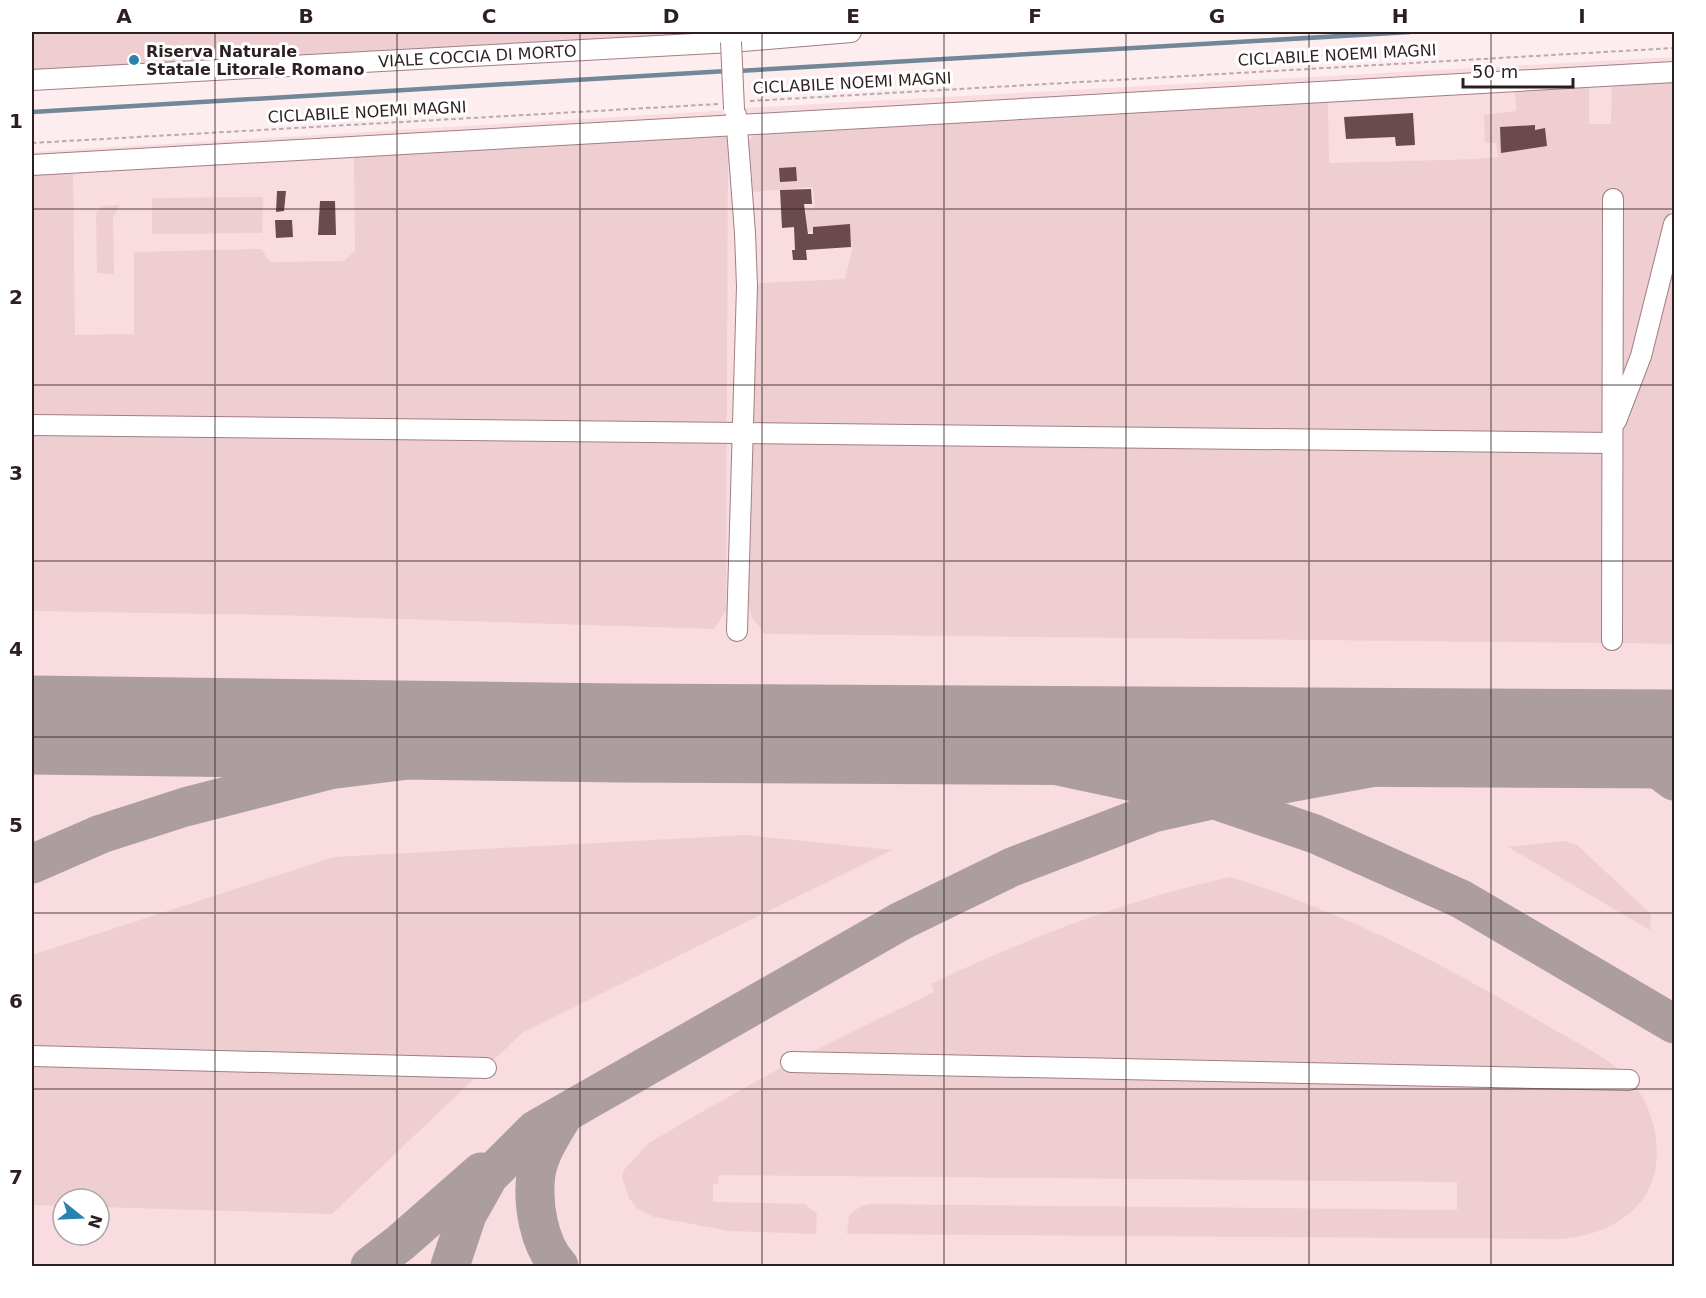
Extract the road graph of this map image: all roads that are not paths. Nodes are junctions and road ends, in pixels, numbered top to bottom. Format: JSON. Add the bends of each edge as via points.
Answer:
{"nodes":[{"id":1,"x":851,"y":32,"type":"edge"},
{"id":2,"x":731,"y":42,"type":"junction"},
{"id":3,"x":1674,"y":72,"type":"edge"},
{"id":4,"x":32,"y":80,"type":"edge"},
{"id":5,"x":733,"y":110,"type":"junction"},
{"id":6,"x":32,"y":165,"type":"edge"},
{"id":7,"x":1613,"y":199,"type":"dead end"},
{"id":8,"x":1674,"y":224,"type":"edge"},
{"id":9,"x":32,"y":425,"type":"edge"},
{"id":10,"x":1612,"y":436,"type":"junction"},
{"id":11,"x":737,"y":631,"type":"dead end"},
{"id":12,"x":1612,"y":640,"type":"dead end"},
{"id":13,"x":32,"y":1056,"type":"edge"},
{"id":14,"x":791,"y":1062,"type":"dead end"},
{"id":15,"x":486,"y":1068,"type":"dead end"},
{"id":16,"x":1629,"y":1080,"type":"dead end"}],
"edges":[{"from":1,"to":2,"type":"street","name":"VIALE COCCIA DI MORTO"},
{"from":2,"to":4,"type":"street","name":"VIALE COCCIA DI MORTO"},
{"from":2,"to":5,"type":"street","bridge":true},
{"from":3,"to":5,"type":"street"},
{"from":5,"to":6,"type":"street"},
{"from":5,"to":11,"type":"street","via":[[747,286]]},
{"from":7,"to":10,"type":"street"},
{"from":8,"to":10,"type":"street","via":[[1641,356]]},
{"from":9,"to":10,"type":"street"},
{"from":10,"to":12,"type":"street"},
{"from":13,"to":15,"type":"street"},
{"from":14,"to":16,"type":"street"}]}
